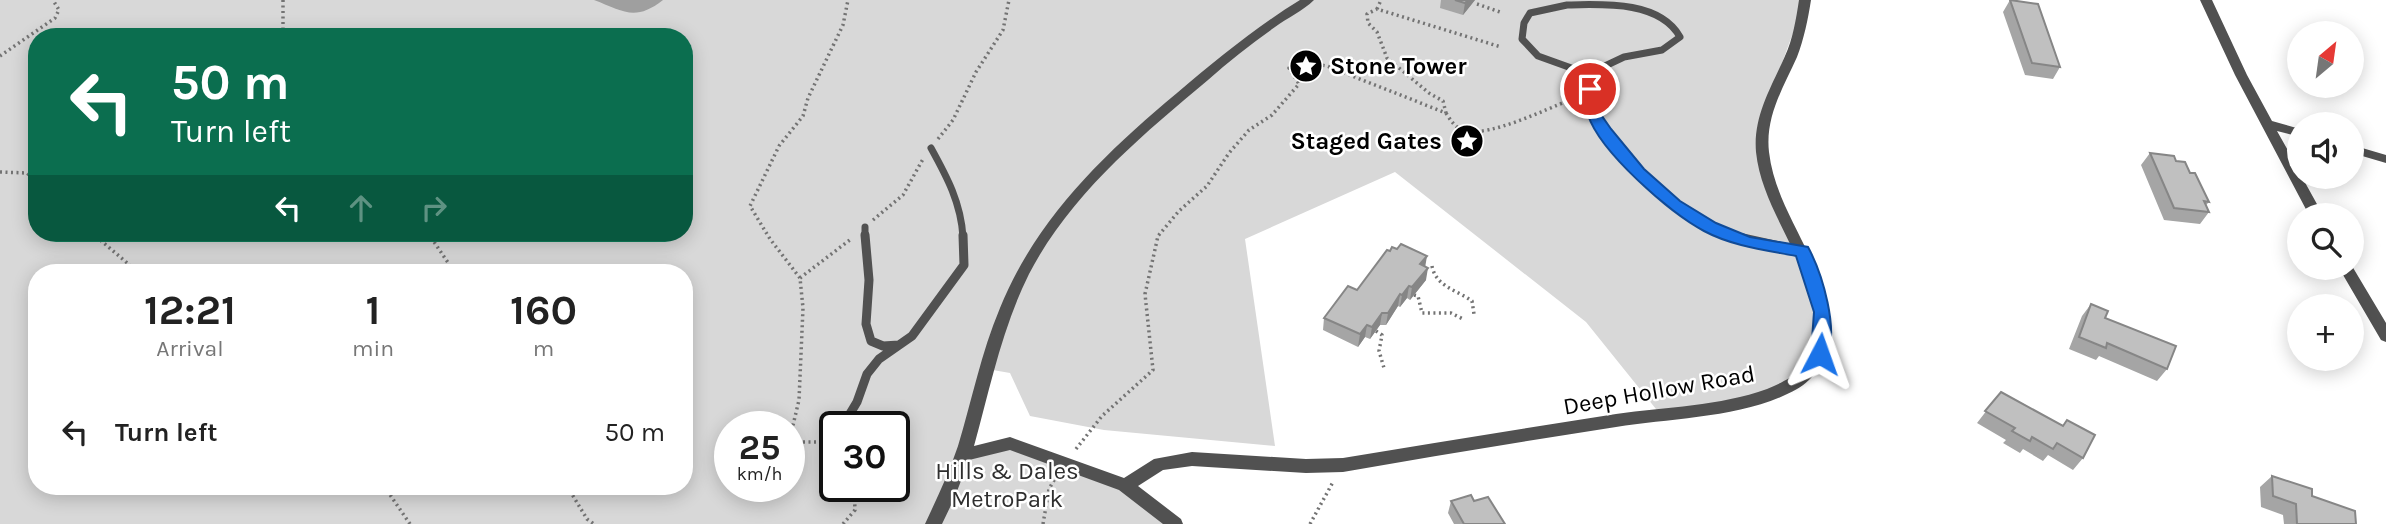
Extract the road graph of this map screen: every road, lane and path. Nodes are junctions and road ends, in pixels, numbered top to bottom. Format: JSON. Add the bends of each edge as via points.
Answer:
{"nodes":[{"id":1,"x":53,"y":0,"type":"edge"},
{"id":2,"x":283,"y":0,"type":"edge"},
{"id":3,"x":848,"y":0,"type":"edge"},
{"id":4,"x":1308,"y":0,"type":"edge"},
{"id":5,"x":1381,"y":0,"type":"edge"},
{"id":6,"x":1805,"y":0,"type":"edge"},
{"id":7,"x":2206,"y":0,"type":"edge"},
{"id":8,"x":1477,"y":4,"type":"dead end"},
{"id":9,"x":1377,"y":9,"type":"junction"},
{"id":10,"x":1500,"y":12,"type":"dead end"},
{"id":11,"x":41,"y":28,"type":"edge"},
{"id":12,"x":283,"y":28,"type":"edge"},
{"id":13,"x":28,"y":37,"type":"edge"},
{"id":14,"x":1500,"y":47,"type":"dead end"},
{"id":15,"x":0,"y":56,"type":"edge"},
{"id":16,"x":1316,"y":64,"type":"junction"},
{"id":17,"x":1588,"y":75,"type":"junction"},
{"id":18,"x":1297,"y":77,"type":"junction"},
{"id":19,"x":1592,"y":99,"type":"junction"},
{"id":20,"x":1446,"y":113,"type":"junction"},
{"id":21,"x":2268,"y":124,"type":"junction"},
{"id":22,"x":2287,"y":129,"type":"edge"},
{"id":23,"x":931,"y":148,"type":"dead end"},
{"id":24,"x":2364,"y":153,"type":"edge"},
{"id":25,"x":2386,"y":159,"type":"edge"},
{"id":26,"x":0,"y":172,"type":"edge"},
{"id":27,"x":28,"y":174,"type":"edge"},
{"id":28,"x":2310,"y":203,"type":"edge"},
{"id":29,"x":864,"y":227,"type":"dead end"},
{"id":30,"x":102,"y":242,"type":"edge"},
{"id":31,"x":434,"y":242,"type":"edge"},
{"id":32,"x":1802,"y":251,"type":"junction"},
{"id":33,"x":128,"y":264,"type":"edge"},
{"id":34,"x":449,"y":264,"type":"edge"},
{"id":35,"x":1432,"y":266,"type":"dead end"},
{"id":36,"x":2353,"y":280,"type":"edge"},
{"id":37,"x":1414,"y":295,"type":"edge"},
{"id":38,"x":1474,"y":314,"type":"dead end"},
{"id":39,"x":1463,"y":319,"type":"dead end"},
{"id":40,"x":1376,"y":331,"type":"edge"},
{"id":41,"x":2386,"y":336,"type":"edge"},
{"id":42,"x":899,"y":345,"type":"junction"},
{"id":43,"x":1384,"y":368,"type":"dead end"},
{"id":44,"x":852,"y":411,"type":"edge"},
{"id":45,"x":819,"y":439,"type":"edge"},
{"id":46,"x":964,"y":455,"type":"junction"},
{"id":47,"x":1066,"y":461,"type":"junction"},
{"id":48,"x":1343,"y":465,"type":"junction"},
{"id":49,"x":1125,"y":485,"type":"junction"},
{"id":50,"x":390,"y":495,"type":"edge"},
{"id":51,"x":572,"y":495,"type":"edge"},
{"id":52,"x":855,"y":502,"type":"edge"},
{"id":53,"x":410,"y":524,"type":"edge"},
{"id":54,"x":594,"y":524,"type":"edge"},
{"id":55,"x":843,"y":524,"type":"edge"},
{"id":56,"x":933,"y":524,"type":"edge"},
{"id":57,"x":1043,"y":524,"type":"edge"},
{"id":58,"x":1175,"y":524,"type":"edge"},
{"id":59,"x":1310,"y":524,"type":"edge"}],
"edges":[{"from":1,"to":11,"type":"path","via":[[59,10]]},
{"from":2,"to":12,"type":"path"},
{"from":3,"to":45,"type":"path","via":[[803,116],[779,146],[750,206],[800,278],[799,400],[789,442]]},
{"from":4,"to":46,"type":"street","via":[[1254,35],[1200,80],[1071,198],[1036,248],[1006,309]]},
{"from":5,"to":9,"type":"path"},
{"from":6,"to":32,"type":"street","name":"Deep Hollow Road","via":[[1796,41],[1770,96],[1761,133],[1769,178]]},
{"from":7,"to":21,"type":"street"},
{"from":8,"to":10,"type":"path"},
{"from":9,"to":14,"type":"path"},
{"from":9,"to":20,"type":"path","via":[[1367,14],[1368,23],[1377,32],[1387,58],[1443,101]]},
{"from":13,"to":15,"type":"path"},
{"from":16,"to":18,"type":"path","via":[[1314,75]]},
{"from":16,"to":18,"type":"path","via":[[1295,61],[1289,68]]},
{"from":16,"to":20,"type":"path","via":[[1411,96]]},
{"from":17,"to":17,"type":"lane","via":[[1527,47],[1521,28],[1526,17],[1550,5],[1628,6],[1654,11],[1678,28],[1674,46],[1624,57]]},
{"from":17,"to":19,"type":"lane"},
{"from":18,"to":47,"type":"path","via":[[1298,84],[1272,115],[1249,130],[1207,186],[1158,236],[1145,294],[1153,370],[1102,416]]},
{"from":19,"to":20,"type":"path","via":[[1570,100],[1485,131],[1454,127]]},
{"from":19,"to":32,"type":"lane","via":[[1605,133],[1639,173],[1675,205],[1710,227],[1748,242]]},
{"from":21,"to":22,"type":"street"},
{"from":21,"to":28,"type":"street"},
{"from":23,"to":42,"type":"lane","via":[[953,188],[962,218],[964,265],[912,336]]},
{"from":24,"to":25,"type":"street"},
{"from":26,"to":27,"type":"path"},
{"from":29,"to":42,"type":"lane","via":[[868,334],[871,341],[883,346]]},
{"from":30,"to":33,"type":"path"},
{"from":31,"to":34,"type":"path"},
{"from":32,"to":48,"type":"street","name":"Deep Hollow Road","via":[[1822,312],[1822,342],[1808,373],[1788,387],[1765,396],[1681,411]]},
{"from":35,"to":38,"type":"path","via":[[1441,282],[1472,301]]},
{"from":36,"to":41,"type":"street"},
{"from":37,"to":39,"type":"path","via":[[1422,313],[1451,313]]},
{"from":40,"to":43,"type":"path","via":[[1382,335],[1379,351]]},
{"from":42,"to":44,"type":"lane","via":[[867,374]]},
{"from":46,"to":47,"type":"street","via":[[1010,443]]},
{"from":46,"to":56,"type":"street"},
{"from":47,"to":49,"type":"street"},
{"from":47,"to":57,"type":"path","via":[[1049,489]]},
{"from":48,"to":49,"type":"street","name":"Deep Hollow Road","via":[[1192,459],[1160,464]]},
{"from":48,"to":59,"type":"path"},
{"from":49,"to":58,"type":"street"},
{"from":50,"to":53,"type":"path"},
{"from":51,"to":54,"type":"path"},
{"from":52,"to":55,"type":"path","via":[[855,510]]}]}
